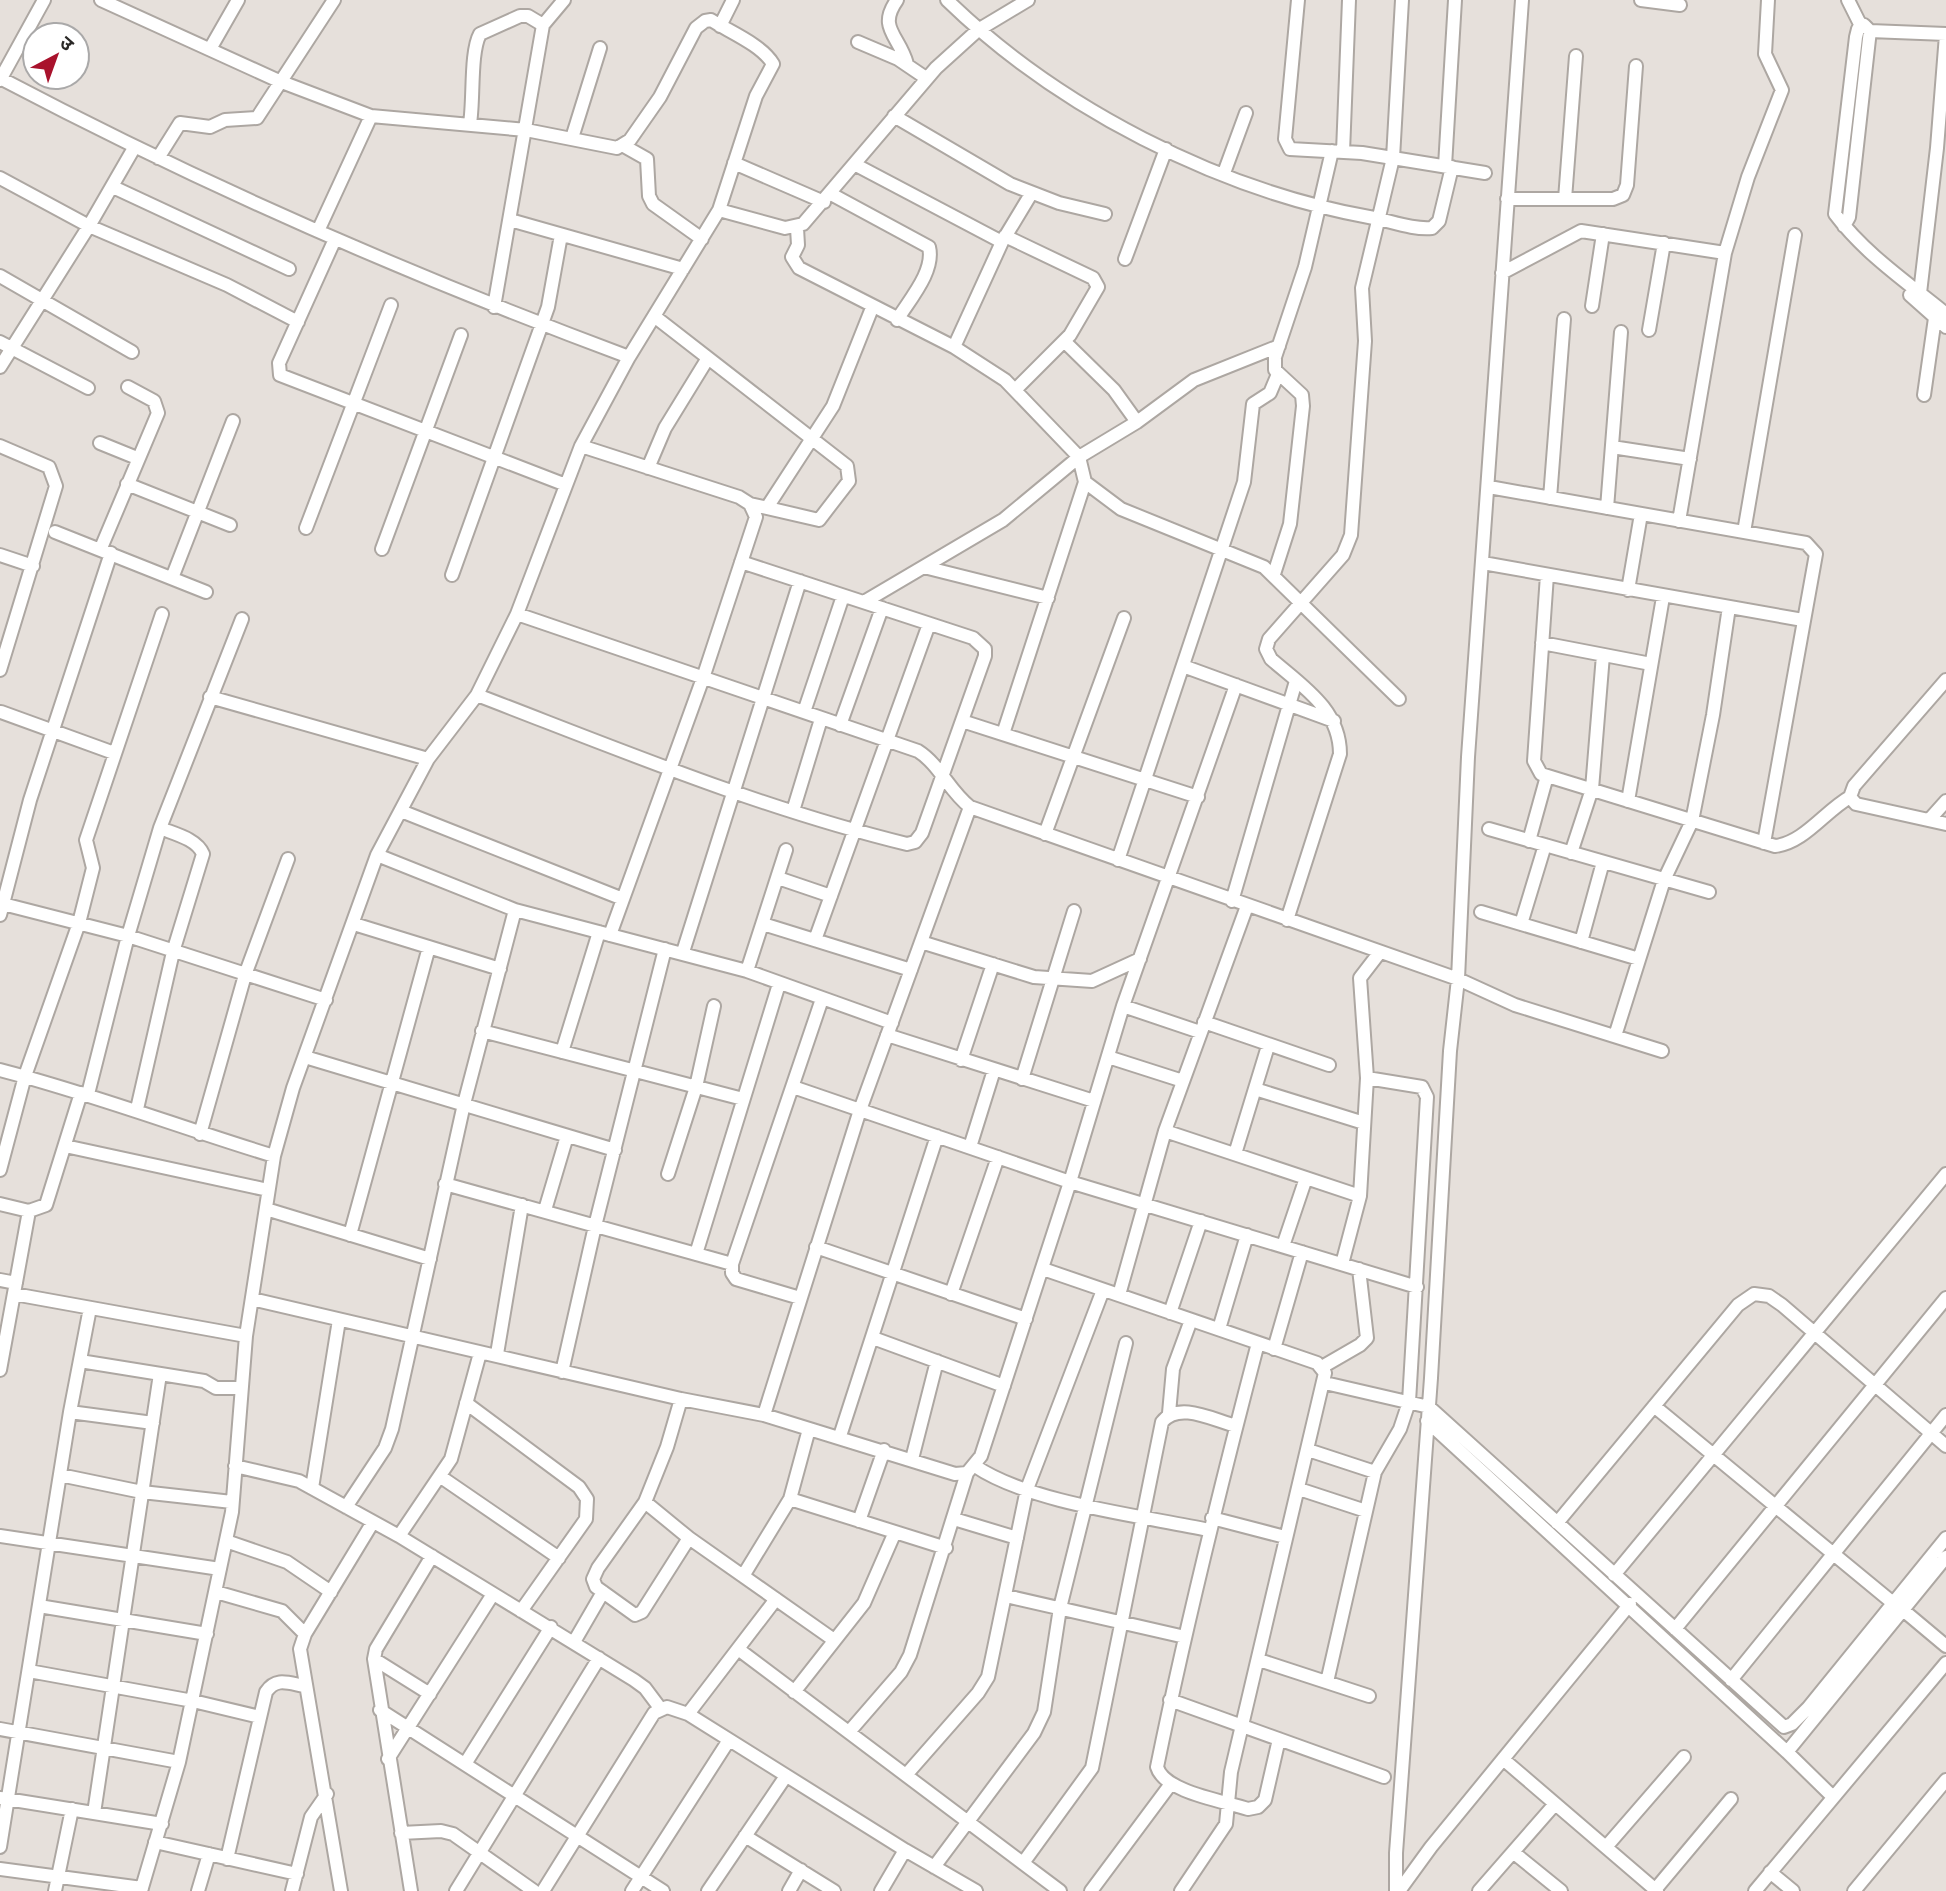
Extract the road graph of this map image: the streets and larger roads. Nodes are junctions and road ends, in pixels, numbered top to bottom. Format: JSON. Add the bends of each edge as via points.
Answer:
{"nodes":[{"id":1,"x":44,"y":0,"type":"edge"},
{"id":2,"x":101,"y":0,"type":"edge"},
{"id":3,"x":238,"y":0,"type":"edge"},
{"id":4,"x":334,"y":0,"type":"edge"},
{"id":5,"x":733,"y":0,"type":"edge"},
{"id":6,"x":897,"y":0,"type":"edge"},
{"id":7,"x":947,"y":0,"type":"edge"},
{"id":8,"x":1028,"y":0,"type":"edge"},
{"id":9,"x":1298,"y":0,"type":"edge"},
{"id":10,"x":1349,"y":0,"type":"edge"},
{"id":11,"x":1402,"y":0,"type":"edge"},
{"id":12,"x":1455,"y":0,"type":"edge"},
{"id":13,"x":1522,"y":0,"type":"edge"},
{"id":14,"x":1641,"y":0,"type":"edge"},
{"id":15,"x":1768,"y":0,"type":"edge"},
{"id":16,"x":1848,"y":0,"type":"edge"},
{"id":17,"x":561,"y":1,"type":"edge"},
{"id":18,"x":127,"y":5,"type":"edge"},
{"id":19,"x":1680,"y":5,"type":"dead end"},
{"id":20,"x":543,"y":25,"type":"junction"},
{"id":21,"x":720,"y":26,"type":"junction"},
{"id":22,"x":1865,"y":28,"type":"junction"},
{"id":23,"x":978,"y":30,"type":"junction"},
{"id":24,"x":1946,"y":34,"type":"edge"},
{"id":25,"x":858,"y":42,"type":"dead end"},
{"id":26,"x":600,"y":48,"type":"dead end"},
{"id":27,"x":210,"y":50,"type":"junction"},
{"id":28,"x":1576,"y":56,"type":"dead end"},
{"id":29,"x":907,"y":64,"type":"junction"},
{"id":30,"x":1636,"y":66,"type":"dead end"},
{"id":31,"x":926,"y":78,"type":"junction"},
{"id":32,"x":0,"y":79,"type":"edge"},
{"id":33,"x":279,"y":81,"type":"junction"},
{"id":34,"x":1246,"y":113,"type":"dead end"},
{"id":35,"x":371,"y":116,"type":"junction"},
{"id":36,"x":894,"y":116,"type":"junction"},
{"id":37,"x":470,"y":123,"type":"junction"},
{"id":38,"x":526,"y":130,"type":"junction"},
{"id":39,"x":572,"y":138,"type":"junction"},
{"id":40,"x":624,"y":146,"type":"junction"},
{"id":41,"x":1942,"y":146,"type":"edge"},
{"id":42,"x":134,"y":148,"type":"junction"},
{"id":43,"x":1167,"y":149,"type":"junction"},
{"id":44,"x":1337,"y":151,"type":"junction"},
{"id":45,"x":158,"y":158,"type":"junction"},
{"id":46,"x":1393,"y":158,"type":"junction"},
{"id":47,"x":734,"y":163,"type":"junction"},
{"id":48,"x":856,"y":164,"type":"junction"},
{"id":49,"x":1448,"y":167,"type":"junction"},
{"id":50,"x":1224,"y":173,"type":"junction"},
{"id":51,"x":1485,"y":173,"type":"dead end"},
{"id":52,"x":0,"y":178,"type":"edge"},
{"id":53,"x":113,"y":187,"type":"junction"},
{"id":54,"x":1031,"y":194,"type":"junction"},
{"id":55,"x":828,"y":198,"type":"junction"},
{"id":56,"x":1507,"y":199,"type":"junction"},
{"id":57,"x":1565,"y":199,"type":"junction"},
{"id":58,"x":1320,"y":208,"type":"junction"},
{"id":59,"x":719,"y":210,"type":"junction"},
{"id":60,"x":1105,"y":214,"type":"dead end"},
{"id":61,"x":1379,"y":218,"type":"junction"},
{"id":62,"x":510,"y":220,"type":"junction"},
{"id":63,"x":89,"y":226,"type":"junction"},
{"id":64,"x":797,"y":228,"type":"junction"},
{"id":65,"x":318,"y":231,"type":"junction"},
{"id":66,"x":561,"y":234,"type":"junction"},
{"id":67,"x":1603,"y":234,"type":"junction"},
{"id":68,"x":1795,"y":235,"type":"dead end"},
{"id":69,"x":335,"y":239,"type":"junction"},
{"id":70,"x":702,"y":239,"type":"junction"},
{"id":71,"x":1004,"y":239,"type":"junction"},
{"id":72,"x":1664,"y":243,"type":"junction"},
{"id":73,"x":1725,"y":253,"type":"junction"},
{"id":74,"x":1125,"y":259,"type":"dead end"},
{"id":75,"x":1886,"y":266,"type":"junction"},
{"id":76,"x":289,"y":269,"type":"dead end"},
{"id":77,"x":683,"y":269,"type":"junction"},
{"id":78,"x":1502,"y":273,"type":"junction"},
{"id":79,"x":0,"y":276,"type":"edge"},
{"id":80,"x":1920,"y":293,"type":"junction"},
{"id":81,"x":42,"y":301,"type":"junction"},
{"id":82,"x":391,"y":305,"type":"dead end"},
{"id":83,"x":1592,"y":306,"type":"dead end"},
{"id":84,"x":494,"y":307,"type":"junction"},
{"id":85,"x":872,"y":308,"type":"junction"},
{"id":86,"x":654,"y":316,"type":"junction"},
{"id":87,"x":1941,"y":316,"type":"edge"},
{"id":88,"x":1564,"y":319,"type":"dead end"},
{"id":89,"x":897,"y":320,"type":"junction"},
{"id":90,"x":298,"y":322,"type":"junction"},
{"id":91,"x":543,"y":325,"type":"junction"},
{"id":92,"x":1946,"y":327,"type":"edge"},
{"id":93,"x":1649,"y":330,"type":"dead end"},
{"id":94,"x":1621,"y":332,"type":"dead end"},
{"id":95,"x":461,"y":335,"type":"dead end"},
{"id":96,"x":1064,"y":341,"type":"junction"},
{"id":97,"x":1279,"y":345,"type":"junction"},
{"id":98,"x":6,"y":346,"type":"edge"},
{"id":99,"x":954,"y":347,"type":"junction"},
{"id":100,"x":132,"y":352,"type":"dead end"},
{"id":101,"x":629,"y":357,"type":"junction"},
{"id":102,"x":708,"y":358,"type":"junction"},
{"id":103,"x":0,"y":367,"type":"edge"},
{"id":104,"x":1279,"y":374,"type":"junction"},
{"id":105,"x":128,"y":387,"type":"dead end"},
{"id":106,"x":88,"y":388,"type":"dead end"},
{"id":107,"x":1016,"y":389,"type":"junction"},
{"id":108,"x":1924,"y":395,"type":"dead end"},
{"id":109,"x":354,"y":404,"type":"junction"},
{"id":110,"x":233,"y":421,"type":"dead end"},
{"id":111,"x":1138,"y":422,"type":"junction"},
{"id":112,"x":425,"y":431,"type":"junction"},
{"id":113,"x":811,"y":439,"type":"junction"},
{"id":114,"x":100,"y":443,"type":"dead end"},
{"id":115,"x":0,"y":446,"type":"edge"},
{"id":116,"x":581,"y":446,"type":"junction"},
{"id":117,"x":1612,"y":447,"type":"junction"},
{"id":118,"x":1079,"y":457,"type":"junction"},
{"id":119,"x":137,"y":458,"type":"junction"},
{"id":120,"x":494,"y":458,"type":"junction"},
{"id":121,"x":1690,"y":459,"type":"junction"},
{"id":122,"x":648,"y":468,"type":"junction"},
{"id":123,"x":1085,"y":482,"type":"junction"},
{"id":124,"x":127,"y":484,"type":"junction"},
{"id":125,"x":566,"y":485,"type":"junction"},
{"id":126,"x":1489,"y":487,"type":"junction"},
{"id":127,"x":1550,"y":498,"type":"junction"},
{"id":128,"x":750,"y":504,"type":"junction"},
{"id":129,"x":768,"y":506,"type":"junction"},
{"id":130,"x":1607,"y":508,"type":"junction"},
{"id":131,"x":196,"y":512,"type":"junction"},
{"id":132,"x":1641,"y":514,"type":"junction"},
{"id":133,"x":1679,"y":521,"type":"junction"},
{"id":134,"x":230,"y":525,"type":"dead end"},
{"id":135,"x":306,"y":528,"type":"dead end"},
{"id":136,"x":55,"y":532,"type":"dead end"},
{"id":137,"x":1744,"y":532,"type":"junction"},
{"id":138,"x":382,"y":549,"type":"dead end"},
{"id":139,"x":106,"y":550,"type":"junction"},
{"id":140,"x":1220,"y":551,"type":"junction"},
{"id":141,"x":0,"y":555,"type":"edge"},
{"id":142,"x":741,"y":562,"type":"junction"},
{"id":143,"x":1483,"y":563,"type":"junction"},
{"id":144,"x":33,"y":566,"type":"junction"},
{"id":145,"x":924,"y":567,"type":"junction"},
{"id":146,"x":1274,"y":574,"type":"junction"},
{"id":147,"x":452,"y":575,"type":"dead end"},
{"id":148,"x":1547,"y":575,"type":"junction"},
{"id":149,"x":172,"y":578,"type":"junction"},
{"id":150,"x":800,"y":581,"type":"junction"},
{"id":151,"x":1628,"y":590,"type":"junction"},
{"id":152,"x":206,"y":592,"type":"dead end"},
{"id":153,"x":843,"y":596,"type":"junction"},
{"id":154,"x":1663,"y":597,"type":"junction"},
{"id":155,"x":1048,"y":598,"type":"junction"},
{"id":156,"x":1301,"y":600,"type":"junction"},
{"id":157,"x":864,"y":602,"type":"junction"},
{"id":158,"x":1729,"y":607,"type":"junction"},
{"id":159,"x":882,"y":608,"type":"junction"},
{"id":160,"x":162,"y":614,"type":"dead end"},
{"id":161,"x":517,"y":614,"type":"junction"},
{"id":162,"x":1124,"y":618,"type":"dead end"},
{"id":163,"x":242,"y":619,"type":"dead end"},
{"id":164,"x":1803,"y":620,"type":"junction"},
{"id":165,"x":929,"y":624,"type":"junction"},
{"id":166,"x":1542,"y":643,"type":"junction"},
{"id":167,"x":1603,"y":655,"type":"junction"},
{"id":168,"x":1651,"y":664,"type":"junction"},
{"id":169,"x":1183,"y":666,"type":"junction"},
{"id":170,"x":0,"y":670,"type":"edge"},
{"id":171,"x":703,"y":678,"type":"junction"},
{"id":172,"x":1296,"y":681,"type":"junction"},
{"id":173,"x":1946,"y":681,"type":"edge"},
{"id":174,"x":1236,"y":685,"type":"junction"},
{"id":175,"x":477,"y":695,"type":"junction"},
{"id":176,"x":210,"y":697,"type":"junction"},
{"id":177,"x":761,"y":698,"type":"junction"},
{"id":178,"x":1399,"y":699,"type":"dead end"},
{"id":179,"x":1289,"y":705,"type":"junction"},
{"id":180,"x":1,"y":712,"type":"edge"},
{"id":181,"x":804,"y":712,"type":"junction"},
{"id":182,"x":821,"y":719,"type":"junction"},
{"id":183,"x":962,"y":720,"type":"junction"},
{"id":184,"x":1334,"y":721,"type":"junction"},
{"id":185,"x":839,"y":725,"type":"junction"},
{"id":186,"x":52,"y":731,"type":"junction"},
{"id":187,"x":1003,"y":734,"type":"junction"},
{"id":188,"x":889,"y":739,"type":"junction"},
{"id":189,"x":114,"y":753,"type":"junction"},
{"id":190,"x":1073,"y":757,"type":"junction"},
{"id":191,"x":428,"y":759,"type":"junction"},
{"id":192,"x":671,"y":769,"type":"junction"},
{"id":193,"x":942,"y":774,"type":"junction"},
{"id":194,"x":1548,"y":776,"type":"junction"},
{"id":195,"x":1145,"y":780,"type":"junction"},
{"id":196,"x":1592,"y":789,"type":"junction"},
{"id":197,"x":734,"y":791,"type":"junction"},
{"id":198,"x":1198,"y":797,"type":"junction"},
{"id":199,"x":1850,"y":797,"type":"junction"},
{"id":200,"x":1628,"y":801,"type":"junction"},
{"id":201,"x":1946,"y":801,"type":"edge"},
{"id":202,"x":970,"y":807,"type":"junction"},
{"id":203,"x":401,"y":811,"type":"junction"},
{"id":204,"x":793,"y":811,"type":"junction"},
{"id":205,"x":1930,"y":820,"type":"junction"},
{"id":206,"x":1692,"y":821,"type":"junction"},
{"id":207,"x":1946,"y":824,"type":"edge"},
{"id":208,"x":160,"y":828,"type":"junction"},
{"id":209,"x":1489,"y":829,"type":"dead end"},
{"id":210,"x":854,"y":831,"type":"junction"},
{"id":211,"x":1045,"y":834,"type":"junction"},
{"id":212,"x":1529,"y":841,"type":"junction"},
{"id":213,"x":1764,"y":843,"type":"junction"},
{"id":214,"x":1545,"y":845,"type":"junction"},
{"id":215,"x":786,"y":850,"type":"dead end"},
{"id":216,"x":1570,"y":853,"type":"junction"},
{"id":217,"x":377,"y":855,"type":"junction"},
{"id":218,"x":288,"y":859,"type":"dead end"},
{"id":219,"x":1118,"y":860,"type":"junction"},
{"id":220,"x":1604,"y":862,"type":"junction"},
{"id":221,"x":778,"y":878,"type":"junction"},
{"id":222,"x":1170,"y":878,"type":"junction"},
{"id":223,"x":1664,"y":880,"type":"junction"},
{"id":224,"x":1709,"y":892,"type":"dead end"},
{"id":225,"x":831,"y":896,"type":"junction"},
{"id":226,"x":623,"y":898,"type":"junction"},
{"id":227,"x":1232,"y":901,"type":"junction"},
{"id":228,"x":1247,"y":906,"type":"junction"},
{"id":229,"x":1,"y":907,"type":"edge"},
{"id":230,"x":516,"y":910,"type":"junction"},
{"id":231,"x":1074,"y":911,"type":"dead end"},
{"id":232,"x":1481,"y":912,"type":"dead end"},
{"id":233,"x":1287,"y":920,"type":"junction"},
{"id":234,"x":79,"y":923,"type":"junction"},
{"id":235,"x":763,"y":923,"type":"junction"},
{"id":236,"x":354,"y":924,"type":"junction"},
{"id":237,"x":1521,"y":924,"type":"junction"},
{"id":238,"x":605,"y":933,"type":"junction"},
{"id":239,"x":128,"y":936,"type":"junction"},
{"id":240,"x":815,"y":940,"type":"junction"},
{"id":241,"x":921,"y":942,"type":"junction"},
{"id":242,"x":1581,"y":942,"type":"junction"},
{"id":243,"x":429,"y":947,"type":"junction"},
{"id":244,"x":665,"y":949,"type":"junction"},
{"id":245,"x":173,"y":952,"type":"junction"},
{"id":246,"x":683,"y":952,"type":"junction"},
{"id":247,"x":1380,"y":952,"type":"junction"},
{"id":248,"x":1140,"y":959,"type":"junction"},
{"id":249,"x":1639,"y":959,"type":"junction"},
{"id":250,"x":993,"y":964,"type":"junction"},
{"id":251,"x":500,"y":969,"type":"junction"},
{"id":252,"x":911,"y":970,"type":"junction"},
{"id":253,"x":747,"y":971,"type":"junction"},
{"id":254,"x":245,"y":975,"type":"junction"},
{"id":255,"x":1052,"y":979,"type":"junction"},
{"id":256,"x":1458,"y":979,"type":"junction"},
{"id":257,"x":779,"y":984,"type":"junction"},
{"id":258,"x":822,"y":999,"type":"junction"},
{"id":259,"x":326,"y":1000,"type":"junction"},
{"id":260,"x":715,"y":1006,"type":"dead end"},
{"id":261,"x":1124,"y":1006,"type":"junction"},
{"id":262,"x":1202,"y":1027,"type":"junction"},
{"id":263,"x":889,"y":1029,"type":"junction"},
{"id":264,"x":482,"y":1031,"type":"junction"},
{"id":265,"x":1615,"y":1036,"type":"junction"},
{"id":266,"x":1268,"y":1046,"type":"junction"},
{"id":267,"x":1662,"y":1051,"type":"dead end"},
{"id":268,"x":562,"y":1052,"type":"junction"},
{"id":269,"x":305,"y":1056,"type":"junction"},
{"id":270,"x":1108,"y":1057,"type":"junction"},
{"id":271,"x":961,"y":1060,"type":"junction"},
{"id":272,"x":1329,"y":1065,"type":"dead end"},
{"id":273,"x":0,"y":1070,"type":"edge"},
{"id":274,"x":994,"y":1070,"type":"junction"},
{"id":275,"x":635,"y":1071,"type":"junction"},
{"id":276,"x":25,"y":1076,"type":"junction"},
{"id":277,"x":1367,"y":1078,"type":"junction"},
{"id":278,"x":1022,"y":1079,"type":"junction"},
{"id":279,"x":1183,"y":1081,"type":"junction"},
{"id":280,"x":392,"y":1083,"type":"junction"},
{"id":281,"x":696,"y":1087,"type":"junction"},
{"id":282,"x":793,"y":1087,"type":"junction"},
{"id":283,"x":1255,"y":1089,"type":"junction"},
{"id":284,"x":85,"y":1093,"type":"junction"},
{"id":285,"x":743,"y":1099,"type":"junction"},
{"id":286,"x":1094,"y":1101,"type":"junction"},
{"id":287,"x":464,"y":1104,"type":"junction"},
{"id":288,"x":136,"y":1109,"type":"junction"},
{"id":289,"x":860,"y":1110,"type":"junction"},
{"id":290,"x":1364,"y":1123,"type":"junction"},
{"id":291,"x":1165,"y":1130,"type":"junction"},
{"id":292,"x":200,"y":1133,"type":"junction"},
{"id":293,"x":567,"y":1136,"type":"junction"},
{"id":294,"x":937,"y":1136,"type":"junction"},
{"id":295,"x":65,"y":1146,"type":"junction"},
{"id":296,"x":970,"y":1147,"type":"junction"},
{"id":297,"x":615,"y":1150,"type":"junction"},
{"id":298,"x":1235,"y":1154,"type":"junction"},
{"id":299,"x":274,"y":1156,"type":"junction"},
{"id":300,"x":998,"y":1157,"type":"junction"},
{"id":301,"x":0,"y":1170,"type":"edge"},
{"id":302,"x":668,"y":1174,"type":"dead end"},
{"id":303,"x":1946,"y":1174,"type":"edge"},
{"id":304,"x":1306,"y":1178,"type":"junction"},
{"id":305,"x":1070,"y":1182,"type":"junction"},
{"id":306,"x":445,"y":1184,"type":"junction"},
{"id":307,"x":268,"y":1190,"type":"junction"},
{"id":308,"x":1360,"y":1196,"type":"junction"},
{"id":309,"x":1143,"y":1203,"type":"junction"},
{"id":310,"x":0,"y":1204,"type":"edge"},
{"id":311,"x":522,"y":1205,"type":"junction"},
{"id":312,"x":265,"y":1209,"type":"junction"},
{"id":313,"x":545,"y":1210,"type":"junction"},
{"id":314,"x":29,"y":1211,"type":"junction"},
{"id":315,"x":1201,"y":1221,"type":"junction"},
{"id":316,"x":595,"y":1226,"type":"junction"},
{"id":317,"x":350,"y":1235,"type":"junction"},
{"id":318,"x":1247,"y":1235,"type":"junction"},
{"id":319,"x":1283,"y":1246,"type":"junction"},
{"id":320,"x":816,"y":1247,"type":"junction"},
{"id":321,"x":1302,"y":1252,"type":"junction"},
{"id":322,"x":696,"y":1254,"type":"junction"},
{"id":323,"x":430,"y":1259,"type":"junction"},
{"id":324,"x":732,"y":1264,"type":"junction"},
{"id":325,"x":1342,"y":1264,"type":"junction"},
{"id":326,"x":1043,"y":1269,"type":"junction"},
{"id":327,"x":1359,"y":1269,"type":"junction"},
{"id":328,"x":894,"y":1274,"type":"junction"},
{"id":329,"x":0,"y":1280,"type":"edge"},
{"id":330,"x":1417,"y":1287,"type":"junction"},
{"id":331,"x":15,"y":1288,"type":"junction"},
{"id":332,"x":1103,"y":1290,"type":"junction"},
{"id":333,"x":951,"y":1294,"type":"junction"},
{"id":334,"x":1119,"y":1295,"type":"junction"},
{"id":335,"x":800,"y":1298,"type":"junction"},
{"id":336,"x":1946,"y":1298,"type":"edge"},
{"id":337,"x":252,"y":1299,"type":"junction"},
{"id":338,"x":90,"y":1308,"type":"junction"},
{"id":339,"x":1170,"y":1313,"type":"junction"},
{"id":340,"x":1026,"y":1319,"type":"junction"},
{"id":341,"x":4,"y":1320,"type":"edge"},
{"id":342,"x":340,"y":1320,"type":"junction"},
{"id":343,"x":1191,"y":1320,"type":"junction"},
{"id":344,"x":1219,"y":1329,"type":"junction"},
{"id":345,"x":1815,"y":1333,"type":"junction"},
{"id":346,"x":246,"y":1336,"type":"junction"},
{"id":347,"x":414,"y":1338,"type":"junction"},
{"id":348,"x":873,"y":1338,"type":"junction"},
{"id":349,"x":1126,"y":1343,"type":"dead end"},
{"id":350,"x":1258,"y":1343,"type":"junction"},
{"id":351,"x":1274,"y":1349,"type":"junction"},
{"id":352,"x":480,"y":1353,"type":"junction"},
{"id":353,"x":498,"y":1354,"type":"junction"},
{"id":354,"x":80,"y":1361,"type":"junction"},
{"id":355,"x":937,"y":1361,"type":"junction"},
{"id":356,"x":1322,"y":1367,"type":"junction"},
{"id":357,"x":0,"y":1370,"type":"edge"},
{"id":358,"x":562,"y":1372,"type":"junction"},
{"id":359,"x":160,"y":1374,"type":"junction"},
{"id":360,"x":1325,"y":1383,"type":"junction"},
{"id":361,"x":1875,"y":1384,"type":"junction"},
{"id":362,"x":1004,"y":1386,"type":"junction"},
{"id":363,"x":241,"y":1388,"type":"junction"},
{"id":364,"x":681,"y":1399,"type":"junction"},
{"id":365,"x":466,"y":1402,"type":"junction"},
{"id":366,"x":1409,"y":1402,"type":"junction"},
{"id":367,"x":1654,"y":1406,"type":"junction"},
{"id":368,"x":1429,"y":1407,"type":"junction"},
{"id":369,"x":70,"y":1412,"type":"junction"},
{"id":370,"x":1169,"y":1413,"type":"junction"},
{"id":371,"x":764,"y":1415,"type":"junction"},
{"id":372,"x":1946,"y":1415,"type":"edge"},
{"id":373,"x":1427,"y":1421,"type":"junction"},
{"id":374,"x":153,"y":1423,"type":"junction"},
{"id":375,"x":1236,"y":1426,"type":"junction"},
{"id":376,"x":809,"y":1429,"type":"junction"},
{"id":377,"x":1931,"y":1433,"type":"junction"},
{"id":378,"x":840,"y":1436,"type":"junction"},
{"id":379,"x":1946,"y":1446,"type":"edge"},
{"id":380,"x":884,"y":1450,"type":"junction"},
{"id":381,"x":1308,"y":1450,"type":"junction"},
{"id":382,"x":1713,"y":1454,"type":"junction"},
{"id":383,"x":912,"y":1459,"type":"junction"},
{"id":384,"x":235,"y":1466,"type":"junction"},
{"id":385,"x":971,"y":1470,"type":"junction"},
{"id":386,"x":1375,"y":1472,"type":"junction"},
{"id":387,"x":60,"y":1475,"type":"junction"},
{"id":388,"x":442,"y":1477,"type":"junction"},
{"id":389,"x":312,"y":1488,"type":"junction"},
{"id":390,"x":1027,"y":1489,"type":"junction"},
{"id":391,"x":1299,"y":1489,"type":"junction"},
{"id":392,"x":142,"y":1492,"type":"junction"},
{"id":393,"x":790,"y":1499,"type":"junction"},
{"id":394,"x":232,"y":1502,"type":"junction"},
{"id":395,"x":645,"y":1502,"type":"junction"},
{"id":396,"x":1087,"y":1505,"type":"junction"},
{"id":397,"x":1775,"y":1506,"type":"junction"},
{"id":398,"x":346,"y":1507,"type":"junction"},
{"id":399,"x":1366,"y":1511,"type":"junction"},
{"id":400,"x":1144,"y":1516,"type":"junction"},
{"id":401,"x":954,"y":1519,"type":"junction"},
{"id":402,"x":859,"y":1521,"type":"junction"},
{"id":403,"x":373,"y":1522,"type":"junction"},
{"id":404,"x":1557,"y":1523,"type":"junction"},
{"id":405,"x":1210,"y":1524,"type":"junction"},
{"id":406,"x":895,"y":1532,"type":"junction"},
{"id":407,"x":0,"y":1536,"type":"edge"},
{"id":408,"x":400,"y":1536,"type":"junction"},
{"id":409,"x":1285,"y":1537,"type":"junction"},
{"id":410,"x":689,"y":1538,"type":"junction"},
{"id":411,"x":1017,"y":1538,"type":"junction"},
{"id":412,"x":1946,"y":1538,"type":"edge"},
{"id":413,"x":50,"y":1541,"type":"junction"},
{"id":414,"x":226,"y":1541,"type":"junction"},
{"id":415,"x":946,"y":1548,"type":"junction"},
{"id":416,"x":133,"y":1553,"type":"junction"},
{"id":417,"x":1832,"y":1553,"type":"junction"},
{"id":418,"x":432,"y":1556,"type":"junction"},
{"id":419,"x":1946,"y":1557,"type":"edge"},
{"id":420,"x":559,"y":1558,"type":"junction"},
{"id":421,"x":220,"y":1569,"type":"junction"},
{"id":422,"x":1614,"y":1575,"type":"junction"},
{"id":423,"x":743,"y":1576,"type":"junction"},
{"id":424,"x":216,"y":1592,"type":"junction"},
{"id":425,"x":331,"y":1592,"type":"junction"},
{"id":426,"x":603,"y":1592,"type":"junction"},
{"id":427,"x":493,"y":1594,"type":"junction"},
{"id":428,"x":1006,"y":1596,"type":"junction"},
{"id":429,"x":776,"y":1599,"type":"junction"},
{"id":430,"x":1630,"y":1604,"type":"junction"},
{"id":431,"x":39,"y":1606,"type":"junction"},
{"id":432,"x":1898,"y":1606,"type":"junction"},
{"id":433,"x":1060,"y":1608,"type":"junction"},
{"id":434,"x":521,"y":1611,"type":"junction"},
{"id":435,"x":122,"y":1620,"type":"junction"},
{"id":436,"x":1120,"y":1622,"type":"junction"},
{"id":437,"x":551,"y":1627,"type":"junction"},
{"id":438,"x":1675,"y":1629,"type":"junction"},
{"id":439,"x":207,"y":1634,"type":"junction"},
{"id":440,"x":305,"y":1634,"type":"junction"},
{"id":441,"x":1185,"y":1637,"type":"junction"},
{"id":442,"x":834,"y":1640,"type":"junction"},
{"id":443,"x":574,"y":1642,"type":"junction"},
{"id":444,"x":1946,"y":1646,"type":"edge"},
{"id":445,"x":738,"y":1649,"type":"junction"},
{"id":446,"x":599,"y":1658,"type":"junction"},
{"id":447,"x":374,"y":1659,"type":"junction"},
{"id":448,"x":1259,"y":1660,"type":"junction"},
{"id":449,"x":1946,"y":1663,"type":"edge"},
{"id":450,"x":29,"y":1671,"type":"junction"},
{"id":451,"x":1731,"y":1680,"type":"junction"},
{"id":452,"x":1326,"y":1682,"type":"junction"},
{"id":453,"x":304,"y":1686,"type":"junction"},
{"id":454,"x":111,"y":1687,"type":"junction"},
{"id":455,"x":794,"y":1692,"type":"junction"},
{"id":456,"x":430,"y":1694,"type":"junction"},
{"id":457,"x":1369,"y":1696,"type":"dead end"},
{"id":458,"x":1170,"y":1700,"type":"junction"},
{"id":459,"x":193,"y":1701,"type":"junction"},
{"id":460,"x":660,"y":1708,"type":"junction"},
{"id":461,"x":380,"y":1710,"type":"junction"},
{"id":462,"x":688,"y":1714,"type":"junction"},
{"id":463,"x":260,"y":1717,"type":"junction"},
{"id":464,"x":1242,"y":1727,"type":"junction"},
{"id":465,"x":409,"y":1728,"type":"junction"},
{"id":466,"x":0,"y":1729,"type":"edge"},
{"id":467,"x":19,"y":1732,"type":"junction"},
{"id":468,"x":849,"y":1732,"type":"junction"},
{"id":469,"x":1279,"y":1739,"type":"junction"},
{"id":470,"x":729,"y":1740,"type":"junction"},
{"id":471,"x":104,"y":1748,"type":"junction"},
{"id":472,"x":1787,"y":1752,"type":"junction"},
{"id":473,"x":1684,"y":1757,"type":"dead end"},
{"id":474,"x":388,"y":1759,"type":"junction"},
{"id":475,"x":1503,"y":1759,"type":"junction"},
{"id":476,"x":179,"y":1762,"type":"junction"},
{"id":477,"x":465,"y":1765,"type":"junction"},
{"id":478,"x":906,"y":1775,"type":"junction"},
{"id":479,"x":786,"y":1776,"type":"junction"},
{"id":480,"x":1384,"y":1777,"type":"dead end"},
{"id":481,"x":1946,"y":1780,"type":"edge"},
{"id":482,"x":1170,"y":1786,"type":"junction"},
{"id":483,"x":327,"y":1794,"type":"junction"},
{"id":484,"x":513,"y":1796,"type":"junction"},
{"id":485,"x":1833,"y":1797,"type":"junction"},
{"id":486,"x":4,"y":1798,"type":"edge"},
{"id":487,"x":1731,"y":1800,"type":"dead end"},
{"id":488,"x":1230,"y":1803,"type":"junction"},
{"id":489,"x":1555,"y":1804,"type":"junction"},
{"id":490,"x":72,"y":1809,"type":"junction"},
{"id":491,"x":94,"y":1813,"type":"junction"},
{"id":492,"x":968,"y":1821,"type":"junction"},
{"id":493,"x":162,"y":1824,"type":"junction"},
{"id":494,"x":401,"y":1833,"type":"junction"},
{"id":495,"x":575,"y":1836,"type":"junction"},
{"id":496,"x":745,"y":1836,"type":"junction"},
{"id":497,"x":155,"y":1842,"type":"junction"},
{"id":498,"x":0,"y":1847,"type":"edge"},
{"id":499,"x":1606,"y":1847,"type":"junction"},
{"id":500,"x":905,"y":1850,"type":"junction"},
{"id":501,"x":1513,"y":1852,"type":"junction"},
{"id":502,"x":481,"y":1853,"type":"junction"},
{"id":503,"x":209,"y":1854,"type":"junction"},
{"id":504,"x":227,"y":1859,"type":"junction"},
{"id":505,"x":1023,"y":1863,"type":"junction"},
{"id":506,"x":934,"y":1867,"type":"junction"},
{"id":507,"x":0,"y":1869,"type":"edge"},
{"id":508,"x":801,"y":1870,"type":"junction"},
{"id":509,"x":1770,"y":1872,"type":"junction"},
{"id":510,"x":297,"y":1874,"type":"junction"},
{"id":511,"x":58,"y":1877,"type":"junction"},
{"id":512,"x":641,"y":1877,"type":"junction"},
{"id":513,"x":142,"y":1890,"type":"edge"},
{"id":514,"x":974,"y":1890,"type":"edge"},
{"id":515,"x":1655,"y":1890,"type":"edge"},
{"id":516,"x":54,"y":1891,"type":"edge"},
{"id":517,"x":198,"y":1891,"type":"edge"},
{"id":518,"x":292,"y":1891,"type":"edge"},
{"id":519,"x":341,"y":1891,"type":"edge"},
{"id":520,"x":411,"y":1891,"type":"edge"},
{"id":521,"x":456,"y":1891,"type":"edge"},
{"id":522,"x":534,"y":1891,"type":"edge"},
{"id":523,"x":543,"y":1891,"type":"edge"},
{"id":524,"x":632,"y":1891,"type":"edge"},
{"id":525,"x":663,"y":1891,"type":"edge"},
{"id":526,"x":708,"y":1891,"type":"edge"},
{"id":527,"x":789,"y":1891,"type":"edge"},
{"id":528,"x":834,"y":1891,"type":"edge"},
{"id":529,"x":881,"y":1891,"type":"edge"},
{"id":530,"x":1060,"y":1891,"type":"edge"},
{"id":531,"x":1091,"y":1891,"type":"edge"},
{"id":532,"x":1181,"y":1891,"type":"edge"},
{"id":533,"x":1398,"y":1891,"type":"edge"},
{"id":534,"x":1479,"y":1891,"type":"edge"},
{"id":535,"x":1561,"y":1891,"type":"edge"},
{"id":536,"x":1755,"y":1891,"type":"edge"},
{"id":537,"x":1793,"y":1891,"type":"edge"},
{"id":538,"x":1854,"y":1891,"type":"edge"}],
"edges":[{"from":1,"to":32,"type":"street"},
{"from":2,"to":18,"type":"street"},
{"from":3,"to":27,"type":"street"},
{"from":4,"to":33,"type":"street"},
{"from":5,"to":21,"type":"street"},
{"from":6,"to":29,"type":"street","via":[[887,23]]},
{"from":7,"to":23,"type":"street"},
{"from":8,"to":23,"type":"street"},
{"from":9,"to":44,"type":"street","via":[[1287,145],[1296,151]]},
{"from":10,"to":44,"type":"street"},
{"from":11,"to":46,"type":"street"},
{"from":12,"to":49,"type":"street"},
{"from":13,"to":56,"type":"street"},
{"from":14,"to":19,"type":"street"},
{"from":15,"to":73,"type":"street","via":[[1765,54],[1782,90]]},
{"from":16,"to":22,"type":"street"},
{"from":17,"to":20,"type":"street"},
{"from":18,"to":27,"type":"street"},
{"from":20,"to":37,"type":"street","via":[[520,16],[480,34],[475,47]]},
{"from":20,"to":38,"type":"street"},
{"from":21,"to":40,"type":"street","via":[[711,20],[700,24],[660,97]]},
{"from":21,"to":47,"type":"street","via":[[773,64],[756,96]]},
{"from":22,"to":24,"type":"street"},
{"from":22,"to":75,"type":"street","via":[[1849,217],[1844,226]]},
{"from":23,"to":31,"type":"street"},
{"from":23,"to":43,"type":"street","via":[[1050,83]]},
{"from":24,"to":41,"type":"street"},
{"from":25,"to":29,"type":"street"},
{"from":26,"to":39,"type":"street"},
{"from":27,"to":33,"type":"street"},
{"from":28,"to":57,"type":"street"},
{"from":29,"to":31,"type":"street"},
{"from":30,"to":57,"type":"street","via":[[1626,191],[1614,199]]},
{"from":31,"to":36,"type":"street"},
{"from":32,"to":42,"type":"street"},
{"from":33,"to":35,"type":"street"},
{"from":33,"to":45,"type":"street","via":[[257,118],[225,120],[210,127],[180,123]]},
{"from":34,"to":50,"type":"street"},
{"from":35,"to":37,"type":"street"},
{"from":35,"to":65,"type":"street"},
{"from":36,"to":48,"type":"street"},
{"from":36,"to":54,"type":"street"},
{"from":37,"to":38,"type":"street"},
{"from":38,"to":39,"type":"street"},
{"from":38,"to":62,"type":"street"},
{"from":39,"to":40,"type":"street","via":[[604,147]]},
{"from":40,"to":70,"type":"street","via":[[647,159],[653,204]]},
{"from":41,"to":80,"type":"street"},
{"from":42,"to":45,"type":"street"},
{"from":42,"to":53,"type":"street"},
{"from":43,"to":50,"type":"street"},
{"from":43,"to":74,"type":"street"},
{"from":44,"to":46,"type":"street"},
{"from":44,"to":58,"type":"street"},
{"from":45,"to":65,"type":"street"},
{"from":46,"to":49,"type":"street"},
{"from":46,"to":61,"type":"street"},
{"from":47,"to":55,"type":"street"},
{"from":47,"to":59,"type":"street"},
{"from":48,"to":55,"type":"street"},
{"from":48,"to":71,"type":"street"},
{"from":49,"to":51,"type":"street"},
{"from":49,"to":61,"type":"street","via":[[1436,225],[1427,228]]},
{"from":50,"to":58,"type":"street"},
{"from":52,"to":63,"type":"street"},
{"from":53,"to":63,"type":"street"},
{"from":53,"to":76,"type":"street"},
{"from":54,"to":60,"type":"street"},
{"from":54,"to":71,"type":"street"},
{"from":55,"to":64,"type":"street"},
{"from":55,"to":89,"type":"street","via":[[929,247],[929,267]]},
{"from":56,"to":57,"type":"street"},
{"from":56,"to":78,"type":"street"},
{"from":58,"to":61,"type":"street"},
{"from":58,"to":97,"type":"street"},
{"from":59,"to":64,"type":"street"},
{"from":59,"to":70,"type":"street"},
{"from":61,"to":156,"type":"street","via":[[1361,299],[1365,341],[1351,535],[1343,555]]},
{"from":62,"to":66,"type":"street"},
{"from":62,"to":84,"type":"street"},
{"from":63,"to":81,"type":"street"},
{"from":63,"to":90,"type":"street","via":[[227,285]]},
{"from":64,"to":85,"type":"street","via":[[793,263]]},
{"from":65,"to":69,"type":"street"},
{"from":66,"to":77,"type":"street"},
{"from":66,"to":91,"type":"street"},
{"from":67,"to":72,"type":"street"},
{"from":67,"to":78,"type":"street","via":[[1581,231]]},
{"from":67,"to":83,"type":"street"},
{"from":68,"to":137,"type":"street"},
{"from":69,"to":84,"type":"street"},
{"from":69,"to":90,"type":"street"},
{"from":70,"to":77,"type":"street"},
{"from":71,"to":96,"type":"street","via":[[1098,282]]},
{"from":71,"to":99,"type":"street"},
{"from":72,"to":73,"type":"street"},
{"from":72,"to":93,"type":"street"},
{"from":73,"to":121,"type":"street"},
{"from":75,"to":80,"type":"street"},
{"from":75,"to":87,"type":"street","via":[[1892,278]]},
{"from":77,"to":86,"type":"street"},
{"from":78,"to":126,"type":"street"},
{"from":79,"to":81,"type":"street"},
{"from":80,"to":87,"type":"street"},
{"from":81,"to":98,"type":"street"},
{"from":81,"to":100,"type":"street"},
{"from":82,"to":109,"type":"street"},
{"from":84,"to":91,"type":"street"},
{"from":85,"to":89,"type":"street"},
{"from":85,"to":113,"type":"street","via":[[833,406]]},
{"from":86,"to":101,"type":"street"},
{"from":86,"to":102,"type":"street"},
{"from":87,"to":92,"type":"street"},
{"from":87,"to":108,"type":"street"},
{"from":88,"to":127,"type":"street"},
{"from":89,"to":99,"type":"street"},
{"from":90,"to":109,"type":"street","via":[[279,363],[280,375]]},
{"from":91,"to":101,"type":"street"},
{"from":91,"to":120,"type":"street"},
{"from":94,"to":117,"type":"street"},
{"from":95,"to":112,"type":"street"},
{"from":96,"to":107,"type":"street"},
{"from":96,"to":111,"type":"street","via":[[1114,390]]},
{"from":97,"to":104,"type":"street","via":[[1274,364]]},
{"from":97,"to":111,"type":"street","via":[[1194,380]]},
{"from":98,"to":103,"type":"street"},
{"from":98,"to":106,"type":"street"},
{"from":99,"to":107,"type":"street"},
{"from":101,"to":116,"type":"street"},
{"from":102,"to":113,"type":"street"},
{"from":102,"to":122,"type":"street"},
{"from":104,"to":140,"type":"street","via":[[1270,393],[1253,404],[1246,473]]},
{"from":104,"to":146,"type":"street","via":[[1302,395],[1303,405],[1290,524]]},
{"from":105,"to":119,"type":"street","via":[[153,401],[158,413]]},
{"from":107,"to":118,"type":"street"},
{"from":109,"to":112,"type":"street"},
{"from":109,"to":135,"type":"street"},
{"from":110,"to":131,"type":"street"},
{"from":111,"to":118,"type":"street"},
{"from":112,"to":120,"type":"street"},
{"from":112,"to":138,"type":"street"},
{"from":113,"to":129,"type":"street"},
{"from":113,"to":129,"type":"street","via":[[847,466],[849,481],[819,520]]},
{"from":114,"to":119,"type":"street"},
{"from":115,"to":144,"type":"street","via":[[40,461],[55,476]]},
{"from":116,"to":122,"type":"street"},
{"from":116,"to":125,"type":"street"},
{"from":117,"to":121,"type":"street"},
{"from":117,"to":130,"type":"street"},
{"from":118,"to":123,"type":"street"},
{"from":118,"to":145,"type":"street","via":[[1003,520]]},
{"from":119,"to":124,"type":"street"},
{"from":120,"to":125,"type":"street"},
{"from":120,"to":147,"type":"street"},
{"from":121,"to":133,"type":"street"},
{"from":122,"to":128,"type":"street"},
{"from":123,"to":140,"type":"street","via":[[1121,509]]},
{"from":123,"to":155,"type":"street"},
{"from":124,"to":131,"type":"street"},
{"from":124,"to":139,"type":"street"},
{"from":125,"to":161,"type":"street"},
{"from":126,"to":127,"type":"street"},
{"from":126,"to":143,"type":"street"},
{"from":127,"to":130,"type":"street"},
{"from":128,"to":129,"type":"street"},
{"from":128,"to":142,"type":"street","via":[[756,517]]},
{"from":130,"to":132,"type":"street"},
{"from":131,"to":134,"type":"street"},
{"from":131,"to":149,"type":"street"},
{"from":132,"to":133,"type":"street"},
{"from":132,"to":151,"type":"street"},
{"from":133,"to":137,"type":"street"},
{"from":136,"to":139,"type":"street"},
{"from":137,"to":164,"type":"street","via":[[1806,543],[1814,549]]},
{"from":139,"to":149,"type":"street"},
{"from":139,"to":186,"type":"street"},
{"from":140,"to":146,"type":"street"},
{"from":140,"to":169,"type":"street"},
{"from":141,"to":144,"type":"street"},
{"from":142,"to":150,"type":"street"},
{"from":142,"to":171,"type":"street"},
{"from":143,"to":148,"type":"street"},
{"from":143,"to":256,"type":"street"},
{"from":144,"to":170,"type":"street"},
{"from":145,"to":155,"type":"street"},
{"from":145,"to":157,"type":"street"},
{"from":146,"to":156,"type":"street"},
{"from":148,"to":151,"type":"street"},
{"from":148,"to":166,"type":"street"},
{"from":149,"to":152,"type":"street"},
{"from":150,"to":153,"type":"street"},
{"from":150,"to":177,"type":"street"},
{"from":151,"to":154,"type":"street"},
{"from":153,"to":157,"type":"street"},
{"from":153,"to":181,"type":"street"},
{"from":154,"to":158,"type":"street"},
{"from":154,"to":168,"type":"street"},
{"from":155,"to":187,"type":"street"},
{"from":156,"to":172,"type":"street","via":[[1266,649]]},
{"from":156,"to":178,"type":"street"},
{"from":157,"to":159,"type":"street"},
{"from":158,"to":164,"type":"street"},
{"from":158,"to":206,"type":"street"},
{"from":159,"to":165,"type":"street"},
{"from":159,"to":185,"type":"street"},
{"from":160,"to":189,"type":"street"},
{"from":161,"to":171,"type":"street"},
{"from":161,"to":175,"type":"street"},
{"from":162,"to":190,"type":"street"},
{"from":163,"to":176,"type":"street"},
{"from":164,"to":213,"type":"street"},
{"from":165,"to":183,"type":"street","via":[[973,638],[985,649]]},
{"from":165,"to":188,"type":"street"},
{"from":166,"to":167,"type":"street"},
{"from":166,"to":194,"type":"street","via":[[1534,761],[1537,771]]},
{"from":167,"to":168,"type":"street"},
{"from":167,"to":196,"type":"street"},
{"from":168,"to":200,"type":"street"},
{"from":169,"to":174,"type":"street"},
{"from":169,"to":195,"type":"street"},
{"from":171,"to":177,"type":"street"},
{"from":171,"to":192,"type":"street"},
{"from":172,"to":179,"type":"street"},
{"from":172,"to":184,"type":"street"},
{"from":173,"to":199,"type":"street","via":[[1854,786]]},
{"from":174,"to":179,"type":"street"},
{"from":174,"to":198,"type":"street"},
{"from":175,"to":191,"type":"street"},
{"from":175,"to":192,"type":"street"},
{"from":176,"to":191,"type":"street"},
{"from":176,"to":208,"type":"street"},
{"from":177,"to":181,"type":"street"},
{"from":177,"to":197,"type":"street"},
{"from":179,"to":184,"type":"street"},
{"from":179,"to":227,"type":"street"},
{"from":180,"to":186,"type":"street"},
{"from":181,"to":182,"type":"street"},
{"from":182,"to":185,"type":"street"},
{"from":182,"to":204,"type":"street"},
{"from":183,"to":187,"type":"street"},
{"from":183,"to":193,"type":"street"},
{"from":184,"to":233,"type":"street","via":[[1340,754]]},
{"from":185,"to":188,"type":"street"},
{"from":186,"to":189,"type":"street"},
{"from":186,"to":229,"type":"street"},
{"from":187,"to":190,"type":"street"},
{"from":188,"to":193,"type":"street","via":[[931,760]]},
{"from":188,"to":210,"type":"street"},
{"from":189,"to":234,"type":"street","via":[[86,840],[93,868]]},
{"from":190,"to":195,"type":"street"},
{"from":190,"to":211,"type":"street"},
{"from":191,"to":203,"type":"street"},
{"from":192,"to":197,"type":"street"},
{"from":192,"to":226,"type":"street"},
{"from":193,"to":202,"type":"street"},
{"from":193,"to":210,"type":"street","via":[[915,842]]},
{"from":194,"to":196,"type":"street"},
{"from":194,"to":212,"type":"street"},
{"from":195,"to":198,"type":"street"},
{"from":195,"to":219,"type":"street"},
{"from":196,"to":200,"type":"street"},
{"from":196,"to":216,"type":"street"},
{"from":197,"to":204,"type":"street"},
{"from":197,"to":246,"type":"street"},
{"from":198,"to":222,"type":"street"},
{"from":199,"to":205,"type":"street","via":[[1856,804]]},
{"from":199,"to":213,"type":"street","via":[[1794,841],[1775,846]]},
{"from":200,"to":206,"type":"street"},
{"from":201,"to":205,"type":"street"},
{"from":202,"to":211,"type":"street"},
{"from":202,"to":241,"type":"street"},
{"from":203,"to":217,"type":"street"},
{"from":203,"to":226,"type":"street"},
{"from":204,"to":210,"type":"street"},
{"from":205,"to":207,"type":"street"},
{"from":206,"to":213,"type":"street"},
{"from":206,"to":223,"type":"street"},
{"from":208,"to":239,"type":"street"},
{"from":208,"to":245,"type":"street","via":[[191,841],[203,854]]},
{"from":209,"to":212,"type":"street"},
{"from":210,"to":225,"type":"street"},
{"from":211,"to":219,"type":"street"},
{"from":212,"to":214,"type":"street"},
{"from":214,"to":216,"type":"street"},
{"from":214,"to":237,"type":"street"},
{"from":215,"to":221,"type":"street"},
{"from":216,"to":220,"type":"street"},
{"from":217,"to":230,"type":"street"},
{"from":217,"to":236,"type":"street"},
{"from":218,"to":254,"type":"street"},
{"from":219,"to":222,"type":"street"},
{"from":220,"to":223,"type":"street"},
{"from":220,"to":242,"type":"street"},
{"from":221,"to":225,"type":"street"},
{"from":221,"to":235,"type":"street"},
{"from":222,"to":227,"type":"street"},
{"from":222,"to":248,"type":"street"},
{"from":223,"to":224,"type":"street"},
{"from":223,"to":249,"type":"street"},
{"from":225,"to":240,"type":"street"},
{"from":226,"to":238,"type":"street"},
{"from":227,"to":228,"type":"street"},
{"from":228,"to":233,"type":"street"},
{"from":228,"to":262,"type":"street"},
{"from":229,"to":234,"type":"street"},
{"from":230,"to":238,"type":"street"},
{"from":230,"to":251,"type":"street"},
{"from":231,"to":255,"type":"street"},
{"from":232,"to":237,"type":"street"},
{"from":233,"to":247,"type":"street"},
{"from":234,"to":239,"type":"street"},
{"from":234,"to":276,"type":"street"},
{"from":235,"to":240,"type":"street"},
{"from":235,"to":253,"type":"street"},
{"from":236,"to":243,"type":"street"},
{"from":236,"to":259,"type":"street"},
{"from":237,"to":242,"type":"street"},
{"from":238,"to":244,"type":"street"},
{"from":238,"to":268,"type":"street"},
{"from":239,"to":245,"type":"street"},
{"from":239,"to":284,"type":"street"},
{"from":240,"to":252,"type":"street"},
{"from":241,"to":250,"type":"street"},
{"from":241,"to":252,"type":"street"},
{"from":242,"to":249,"type":"street"},
{"from":243,"to":251,"type":"street"},
{"from":243,"to":280,"type":"street"},
{"from":244,"to":246,"type":"street"},
{"from":244,"to":275,"type":"street"},
{"from":245,"to":254,"type":"street"},
{"from":245,"to":288,"type":"street"},
{"from":246,"to":253,"type":"street"},
{"from":247,"to":256,"type":"street"},
{"from":247,"to":277,"type":"street","via":[[1360,978]]},
{"from":248,"to":255,"type":"street","via":[[1099,979]]},
{"from":248,"to":261,"type":"street"},
{"from":249,"to":265,"type":"street"},
{"from":250,"to":255,"type":"street"},
{"from":250,"to":271,"type":"street"},
{"from":251,"to":264,"type":"street"},
{"from":252,"to":263,"type":"street"},
{"from":253,"to":257,"type":"street"},
{"from":254,"to":259,"type":"street"},
{"from":254,"to":292,"type":"street"},
{"from":255,"to":278,"type":"street"},
{"from":256,"to":265,"type":"street","via":[[1515,1005]]},
{"from":256,"to":368,"type":"street"},
{"from":257,"to":258,"type":"street"},
{"from":257,"to":285,"type":"street"},
{"from":258,"to":263,"type":"street"},
{"from":258,"to":282,"type":"street"},
{"from":259,"to":269,"type":"street"},
{"from":260,"to":281,"type":"street"},
{"from":261,"to":262,"type":"street"},
{"from":261,"to":270,"type":"street"},
{"from":262,"to":266,"type":"street"},
{"from":262,"to":279,"type":"street"},
{"from":263,"to":271,"type":"street"},
{"from":263,"to":289,"type":"street"},
{"from":264,"to":268,"type":"street"},
{"from":264,"to":287,"type":"street"},
{"from":265,"to":267,"type":"street"},
{"from":266,"to":272,"type":"street"},
{"from":266,"to":283,"type":"street"},
{"from":268,"to":275,"type":"street"},
{"from":269,"to":280,"type":"street"},
{"from":269,"to":299,"type":"street"},
{"from":270,"to":279,"type":"street"},
{"from":270,"to":286,"type":"street"},
{"from":271,"to":274,"type":"street"},
{"from":273,"to":276,"type":"street"},
{"from":274,"to":278,"type":"street"},
{"from":274,"to":296,"type":"street"},
{"from":275,"to":281,"type":"street"},
{"from":275,"to":297,"type":"street"},
{"from":276,"to":284,"type":"street"},
{"from":276,"to":301,"type":"street"},
{"from":277,"to":290,"type":"street"},
{"from":277,"to":330,"type":"street","via":[[1413,1084],[1422,1087],[1427,1097]]},
{"from":278,"to":286,"type":"street"},
{"from":279,"to":291,"type":"street"},
{"from":280,"to":287,"type":"street"},
{"from":280,"to":317,"type":"street"},
{"from":281,"to":285,"type":"street"},
{"from":281,"to":302,"type":"street"},
{"from":282,"to":289,"type":"street"},
{"from":282,"to":324,"type":"street"},
{"from":283,"to":290,"type":"street"},
{"from":283,"to":298,"type":"street"},
{"from":284,"to":288,"type":"street"},
{"from":284,"to":295,"type":"street"},
{"from":285,"to":322,"type":"street"},
{"from":286,"to":305,"type":"street"},
{"from":287,"to":293,"type":"street"},
{"from":287,"to":306,"type":"street"},
{"from":288,"to":292,"type":"street"},
{"from":289,"to":294,"type":"street"},
{"from":289,"to":320,"type":"street"},
{"from":290,"to":308,"type":"street"},
{"from":291,"to":298,"type":"street"},
{"from":291,"to":309,"type":"street"},
{"from":292,"to":299,"type":"street"},
{"from":293,"to":297,"type":"street"},
{"from":293,"to":313,"type":"street"},
{"from":294,"to":296,"type":"street"},
{"from":294,"to":328,"type":"street"},
{"from":295,"to":307,"type":"street"},
{"from":295,"to":314,"type":"street","via":[[46,1205]]},
{"from":296,"to":300,"type":"street"},
{"from":297,"to":316,"type":"street"},
{"from":298,"to":304,"type":"street"},
{"from":299,"to":307,"type":"street"},
{"from":300,"to":305,"type":"street"},
{"from":300,"to":333,"type":"street"},
{"from":303,"to":345,"type":"street"},
{"from":304,"to":308,"type":"street"},
{"from":304,"to":319,"type":"street"},
{"from":305,"to":309,"type":"street"},
{"from":305,"to":326,"type":"street"},
{"from":306,"to":311,"type":"street"},
{"from":306,"to":323,"type":"street"},
{"from":307,"to":312,"type":"street"},
{"from":308,"to":325,"type":"street"},
{"from":309,"to":315,"type":"street"},
{"from":309,"to":334,"type":"street"},
{"from":310,"to":314,"type":"street"},
{"from":311,"to":313,"type":"street"},
{"from":311,"to":353,"type":"street"},
{"from":312,"to":317,"type":"street"},
{"from":312,"to":337,"type":"street"},
{"from":313,"to":316,"type":"street"},
{"from":314,"to":331,"type":"street"},
{"from":315,"to":318,"type":"street"},
{"from":315,"to":339,"type":"street"},
{"from":316,"to":322,"type":"street"},
{"from":316,"to":358,"type":"street"},
{"from":317,"to":323,"type":"street"},
{"from":318,"to":319,"type":"street"},
{"from":318,"to":344,"type":"street"},
{"from":319,"to":321,"type":"street"},
{"from":320,"to":328,"type":"street"},
{"from":320,"to":335,"type":"street"},
{"from":321,"to":325,"type":"street"},
{"from":321,"to":351,"type":"street"},
{"from":322,"to":324,"type":"street"},
{"from":323,"to":347,"type":"street"},
{"from":324,"to":335,"type":"street","via":[[736,1279]]},
{"from":325,"to":327,"type":"street"},
{"from":326,"to":332,"type":"street"},
{"from":326,"to":340,"type":"street"},
{"from":327,"to":330,"type":"street"},
{"from":327,"to":356,"type":"street","via":[[1367,1338]]},
{"from":328,"to":333,"type":"street"},
{"from":328,"to":348,"type":"street"},
{"from":329,"to":331,"type":"street"},
{"from":330,"to":366,"type":"street"},
{"from":331,"to":338,"type":"street"},
{"from":331,"to":341,"type":"street"},
{"from":332,"to":334,"type":"street"},
{"from":332,"to":390,"type":"street"},
{"from":333,"to":340,"type":"street"},
{"from":334,"to":339,"type":"street"},
{"from":335,"to":371,"type":"street"},
{"from":336,"to":361,"type":"street"},
{"from":337,"to":342,"type":"street"},
{"from":337,"to":346,"type":"street"},
{"from":338,"to":346,"type":"street"},
{"from":338,"to":354,"type":"street"},
{"from":339,"to":343,"type":"street"},
{"from":340,"to":362,"type":"street"},
{"from":341,"to":357,"type":"street"},
{"from":342,"to":347,"type":"street"},
{"from":342,"to":389,"type":"street"},
{"from":343,"to":344,"type":"street"},
{"from":343,"to":370,"type":"street","via":[[1173,1369]]},
{"from":344,"to":350,"type":"street"},
{"from":345,"to":361,"type":"street"},
{"from":345,"to":367,"type":"street","via":[[1769,1296],[1747,1296]]},
{"from":345,"to":382,"type":"street"},
{"from":346,"to":363,"type":"street"},
{"from":347,"to":352,"type":"street"},
{"from":347,"to":398,"type":"street","via":[[392,1429]]},
{"from":348,"to":355,"type":"street"},
{"from":348,"to":378,"type":"street"},
{"from":349,"to":396,"type":"street"},
{"from":350,"to":351,"type":"street"},
{"from":350,"to":375,"type":"street"},
{"from":351,"to":356,"type":"street"},
{"from":352,"to":353,"type":"street"},
{"from":352,"to":365,"type":"street"},
{"from":353,"to":358,"type":"street"},
{"from":354,"to":359,"type":"street"},
{"from":354,"to":369,"type":"street"},
{"from":355,"to":362,"type":"street"},
{"from":355,"to":383,"type":"street"},
{"from":356,"to":360,"type":"street"},
{"from":358,"to":364,"type":"street"},
{"from":359,"to":363,"type":"street","via":[[204,1381],[216,1388]]},
{"from":359,"to":374,"type":"street"},
{"from":360,"to":366,"type":"street"},
{"from":360,"to":381,"type":"street"},
{"from":361,"to":377,"type":"street"},
{"from":361,"to":397,"type":"street"},
{"from":362,"to":385,"type":"street"},
{"from":363,"to":384,"type":"street"},
{"from":364,"to":371,"type":"street"},
{"from":364,"to":395,"type":"street"},
{"from":365,"to":388,"type":"street"},
{"from":365,"to":420,"type":"street","via":[[579,1487],[587,1499],[586,1519]]},
{"from":366,"to":368,"type":"street"},
{"from":366,"to":386,"type":"street"},
{"from":367,"to":382,"type":"street"},
{"from":367,"to":404,"type":"street"},
{"from":368,"to":373,"type":"street"},
{"from":368,"to":404,"type":"street"},
{"from":369,"to":374,"type":"street"},
{"from":369,"to":387,"type":"street"},
{"from":370,"to":375,"type":"street","via":[[1181,1411]]},
{"from":370,"to":400,"type":"street","via":[[1162,1422]]},
{"from":371,"to":376,"type":"street"},
{"from":372,"to":377,"type":"street"},
{"from":373,"to":430,"type":"street"},
{"from":373,"to":533,"type":"street","via":[[1396,1853]]},
{"from":374,"to":392,"type":"street"},
{"from":375,"to":405,"type":"street"},
{"from":376,"to":378,"type":"street"},
{"from":376,"to":393,"type":"street"},
{"from":377,"to":379,"type":"street"},
{"from":377,"to":417,"type":"street"},
{"from":378,"to":380,"type":"street"},
{"from":380,"to":383,"type":"street"},
{"from":380,"to":402,"type":"street"},
{"from":381,"to":386,"type":"street"},
{"from":381,"to":391,"type":"street"},
{"from":382,"to":397,"type":"street"},
{"from":382,"to":422,"type":"street"},
{"from":383,"to":385,"type":"street","via":[[956,1474]]},
{"from":384,"to":389,"type":"street","via":[[286,1476]]},
{"from":384,"to":394,"type":"street"},
{"from":385,"to":390,"type":"street"},
{"from":385,"to":401,"type":"street"},
{"from":386,"to":399,"type":"street"},
{"from":387,"to":392,"type":"street"},
{"from":387,"to":413,"type":"street"},
{"from":388,"to":408,"type":"street"},
{"from":388,"to":420,"type":"street"},
{"from":389,"to":398,"type":"street"},
{"from":390,"to":396,"type":"street"},
{"from":390,"to":411,"type":"street"},
{"from":391,"to":399,"type":"street"},
{"from":391,"to":409,"type":"street"},
{"from":392,"to":394,"type":"street"},
{"from":392,"to":416,"type":"street"},
{"from":393,"to":402,"type":"street"},
{"from":393,"to":423,"type":"street"},
{"from":394,"to":414,"type":"street"},
{"from":395,"to":410,"type":"street"},
{"from":395,"to":426,"type":"street","via":[[598,1568],[593,1579]]},
{"from":396,"to":400,"type":"street"},
{"from":396,"to":433,"type":"street"},
{"from":397,"to":417,"type":"street"},
{"from":397,"to":438,"type":"street"},
{"from":398,"to":403,"type":"street"},
{"from":399,"to":452,"type":"street"},
{"from":400,"to":405,"type":"street"},
{"from":400,"to":436,"type":"street"},
{"from":401,"to":411,"type":"street"},
{"from":401,"to":415,"type":"street"},
{"from":402,"to":406,"type":"street"},
{"from":403,"to":408,"type":"street"},
{"from":403,"to":425,"type":"street"},
{"from":404,"to":422,"type":"street"},
{"from":405,"to":409,"type":"street"},
{"from":405,"to":441,"type":"street"},
{"from":406,"to":415,"type":"street"},
{"from":406,"to":442,"type":"street","via":[[864,1603]]},
{"from":407,"to":413,"type":"street"},
{"from":408,"to":418,"type":"street"},
{"from":409,"to":448,"type":"street"},
{"from":410,"to":423,"type":"street"},
{"from":410,"to":426,"type":"street","via":[[642,1612],[635,1615]]},
{"from":411,"to":428,"type":"street"},
{"from":412,"to":432,"type":"street"},
{"from":413,"to":416,"type":"street"},
{"from":413,"to":431,"type":"street"},
{"from":414,"to":421,"type":"street"},
{"from":414,"to":425,"type":"street","via":[[287,1562]]},
{"from":415,"to":468,"type":"street","via":[[910,1655],[901,1672]]},
{"from":416,"to":421,"type":"street"},
{"from":416,"to":435,"type":"street"},
{"from":417,"to":432,"type":"street"},
{"from":417,"to":451,"type":"street"},
{"from":418,"to":427,"type":"street"},
{"from":418,"to":447,"type":"street"},
{"from":419,"to":432,"type":"street"},
{"from":420,"to":434,"type":"street"},
{"from":421,"to":424,"type":"street"},
{"from":422,"to":438,"type":"street"},
{"from":423,"to":429,"type":"street"},
{"from":424,"to":439,"type":"street"},
{"from":424,"to":440,"type":"street","via":[[282,1611]]},
{"from":425,"to":440,"type":"street"},
{"from":426,"to":443,"type":"street"},
{"from":427,"to":434,"type":"street"},
{"from":427,"to":456,"type":"street"},
{"from":428,"to":433,"type":"street"},
{"from":428,"to":478,"type":"street","via":[[988,1677]]},
{"from":429,"to":442,"type":"street"},
{"from":429,"to":445,"type":"street"},
{"from":430,"to":472,"type":"street"},
{"from":430,"to":475,"type":"street"},
{"from":431,"to":435,"type":"street"},
{"from":431,"to":450,"type":"street"},
{"from":432,"to":444,"type":"street"},
{"from":432,"to":451,"type":"street","via":[[1789,1727],[1777,1723]]},
{"from":432,"to":472,"type":"street"},
{"from":433,"to":436,"type":"street"},
{"from":433,"to":492,"type":"street","via":[[1044,1712],[1034,1733]]},
{"from":434,"to":437,"type":"street"},
{"from":435,"to":439,"type":"street"},
{"from":435,"to":454,"type":"street"},
{"from":436,"to":441,"type":"street"},
{"from":436,"to":505,"type":"street","via":[[1092,1768]]},
{"from":437,"to":443,"type":"street"},
{"from":437,"to":477,"type":"street"},
{"from":438,"to":451,"type":"street"},
{"from":439,"to":459,"type":"street"},
{"from":440,"to":453,"type":"street","via":[[300,1649]]},
{"from":441,"to":458,"type":"street"},
{"from":442,"to":455,"type":"street"},
{"from":443,"to":446,"type":"street"},
{"from":445,"to":455,"type":"street"},
{"from":445,"to":462,"type":"street"},
{"from":446,"to":460,"type":"street","via":[[645,1688]]},
{"from":446,"to":484,"type":"street"},
{"from":447,"to":456,"type":"street"},
{"from":447,"to":461,"type":"street"},
{"from":448,"to":452,"type":"street"},
{"from":448,"to":464,"type":"street"},
{"from":449,"to":485,"type":"street"},
{"from":450,"to":454,"type":"street"},
{"from":450,"to":467,"type":"street"},
{"from":452,"to":457,"type":"street"},
{"from":453,"to":463,"type":"street","via":[[272,1684]]},
{"from":453,"to":483,"type":"street"},
{"from":454,"to":459,"type":"street"},
{"from":454,"to":471,"type":"street"},
{"from":455,"to":468,"type":"street"},
{"from":456,"to":465,"type":"street"},
{"from":458,"to":464,"type":"street"},
{"from":458,"to":482,"type":"street","via":[[1157,1768]]},
{"from":459,"to":463,"type":"street"},
{"from":459,"to":476,"type":"street"},
{"from":460,"to":462,"type":"street"},
{"from":460,"to":495,"type":"street"},
{"from":461,"to":465,"type":"street"},
{"from":461,"to":474,"type":"street"},
{"from":462,"to":470,"type":"street"},
{"from":463,"to":504,"type":"street"},
{"from":464,"to":469,"type":"street"},
{"from":464,"to":488,"type":"street","via":[[1228,1791]]},
{"from":465,"to":474,"type":"street"},
{"from":465,"to":477,"type":"street"},
{"from":466,"to":467,"type":"street"},
{"from":467,"to":471,"type":"street"},
{"from":467,"to":486,"type":"street"},
{"from":468,"to":478,"type":"street"},
{"from":469,"to":480,"type":"street"},
{"from":469,"to":488,"type":"street","via":[[1265,1800],[1248,1809]]},
{"from":470,"to":479,"type":"street"},
{"from":470,"to":512,"type":"street"},
{"from":471,"to":476,"type":"street"},
{"from":471,"to":491,"type":"street"},
{"from":472,"to":485,"type":"street"},
{"from":473,"to":499,"type":"street"},
{"from":474,"to":494,"type":"street"},
{"from":475,"to":489,"type":"street"},
{"from":475,"to":533,"type":"street"},
{"from":476,"to":493,"type":"street"},
{"from":477,"to":484,"type":"street"},
{"from":478,"to":492,"type":"street"},
{"from":479,"to":496,"type":"street"},
{"from":479,"to":500,"type":"street"},
{"from":481,"to":538,"type":"street"},
{"from":482,"to":488,"type":"street"},
{"from":482,"to":531,"type":"street"},
{"from":483,"to":510,"type":"street","via":[[311,1817]]},
{"from":483,"to":519,"type":"street"},
{"from":484,"to":495,"type":"street"},
{"from":484,"to":502,"type":"street"},
{"from":485,"to":509,"type":"street"},
{"from":486,"to":490,"type":"street"},
{"from":486,"to":498,"type":"street"},
{"from":487,"to":515,"type":"street"},
{"from":488,"to":532,"type":"street","via":[[1226,1824]]},
{"from":489,"to":499,"type":"street"},
{"from":489,"to":501,"type":"street"},
{"from":490,"to":491,"type":"street"},
{"from":490,"to":511,"type":"street"},
{"from":491,"to":493,"type":"street"},
{"from":492,"to":505,"type":"street"},
{"from":492,"to":506,"type":"street"},
{"from":493,"to":497,"type":"street"},
{"from":494,"to":502,"type":"street","via":[[441,1831]]},
{"from":494,"to":520,"type":"street"},
{"from":495,"to":512,"type":"street"},
{"from":495,"to":523,"type":"street"},
{"from":496,"to":508,"type":"street"},
{"from":496,"to":526,"type":"street"},
{"from":497,"to":503,"type":"street"},
{"from":497,"to":513,"type":"street"},
{"from":499,"to":515,"type":"street"},
{"from":500,"to":506,"type":"street"},
{"from":500,"to":529,"type":"street"},
{"from":501,"to":534,"type":"street"},
{"from":501,"to":535,"type":"street"},
{"from":502,"to":521,"type":"street"},
{"from":502,"to":522,"type":"street"},
{"from":503,"to":504,"type":"street"},
{"from":503,"to":517,"type":"street"},
{"from":504,"to":510,"type":"street"},
{"from":505,"to":530,"type":"street"},
{"from":506,"to":514,"type":"street"},
{"from":507,"to":511,"type":"street"},
{"from":508,"to":527,"type":"street"},
{"from":508,"to":528,"type":"street"},
{"from":509,"to":536,"type":"street"},
{"from":509,"to":537,"type":"street"},
{"from":510,"to":518,"type":"street"},
{"from":511,"to":513,"type":"street"},
{"from":511,"to":516,"type":"street"},
{"from":512,"to":524,"type":"street"},
{"from":512,"to":525,"type":"street"}]}
